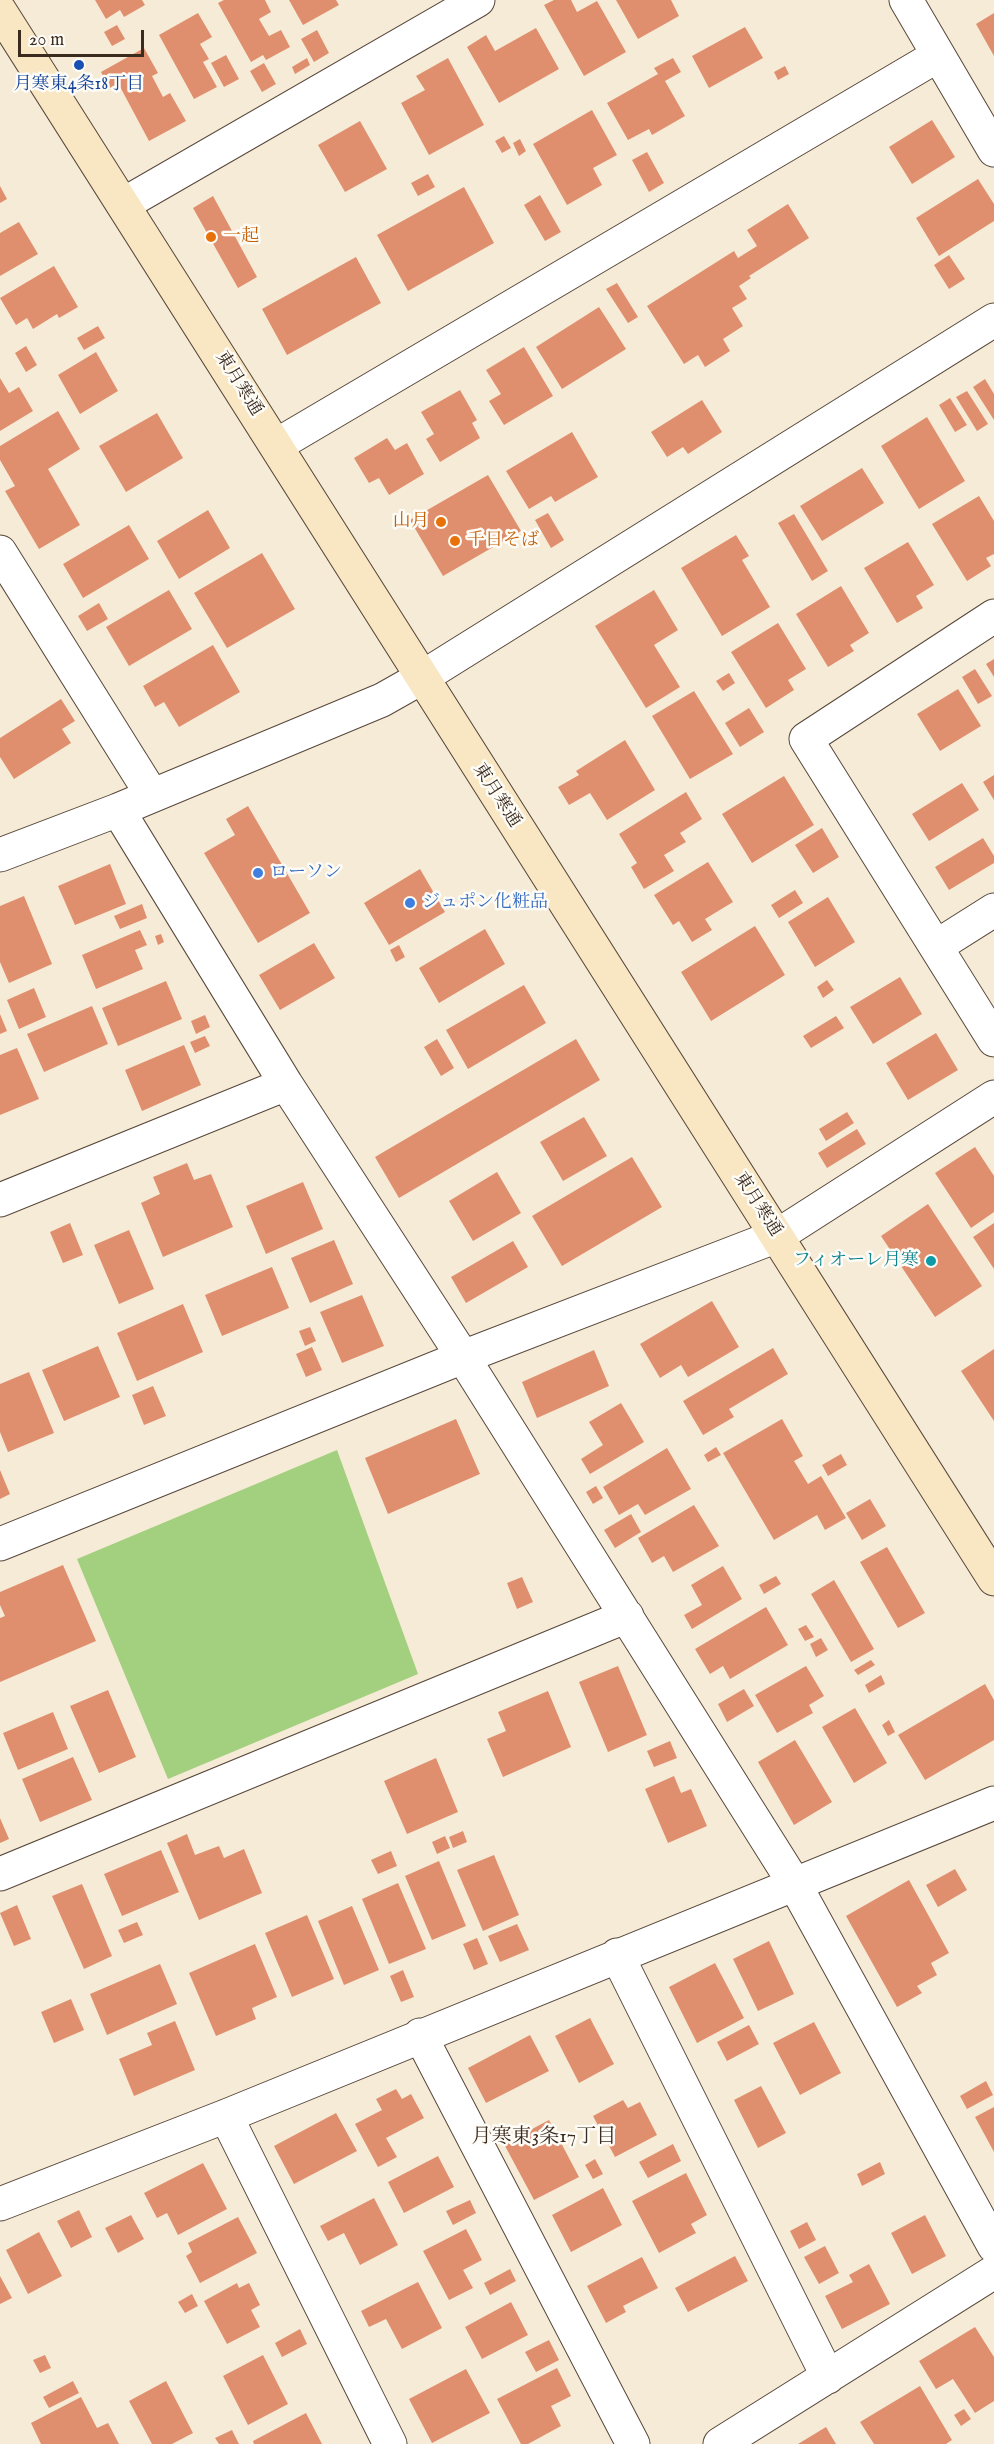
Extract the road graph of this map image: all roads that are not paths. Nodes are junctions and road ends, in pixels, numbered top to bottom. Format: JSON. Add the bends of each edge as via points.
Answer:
{"nodes":[{"id":1,"x":478,"y":0,"type":"edge"},
{"id":2,"x":906,"y":0,"type":"edge"},
{"id":3,"x":0,"y":11,"type":"edge"},
{"id":4,"x":937,"y":56,"type":"junction"},
{"id":5,"x":994,"y":150,"type":"edge"},
{"id":6,"x":124,"y":204,"type":"junction"},
{"id":7,"x":994,"y":320,"type":"edge"},
{"id":8,"x":277,"y":445,"type":"junction"},
{"id":9,"x":0,"y":552,"type":"edge"},
{"id":10,"x":994,"y":616,"type":"edge"},
{"id":11,"x":421,"y":678,"type":"junction"},
{"id":12,"x":152,"y":795,"type":"junction"},
{"id":13,"x":118,"y":810,"type":"junction"},
{"id":14,"x":0,"y":855,"type":"edge"},
{"id":15,"x":994,"y":910,"type":"edge"},
{"id":16,"x":937,"y":946,"type":"junction"},
{"id":17,"x":994,"y":1040,"type":"edge"},
{"id":18,"x":286,"y":1084,"type":"junction"},
{"id":19,"x":994,"y":1097,"type":"edge"},
{"id":20,"x":0,"y":1200,"type":"edge"},
{"id":21,"x":777,"y":1236,"type":"junction"},
{"id":22,"x":463,"y":1357,"type":"junction"},
{"id":23,"x":0,"y":1544,"type":"edge"},
{"id":24,"x":994,"y":1579,"type":"edge"},
{"id":25,"x":627,"y":1616,"type":"junction"},
{"id":26,"x":994,"y":1803,"type":"edge"},
{"id":27,"x":0,"y":1874,"type":"edge"},
{"id":28,"x":794,"y":1883,"type":"junction"},
{"id":29,"x":616,"y":1955,"type":"junction"},
{"id":30,"x":420,"y":2035,"type":"junction"},
{"id":31,"x":226,"y":2116,"type":"junction"},
{"id":32,"x":0,"y":2204,"type":"edge"},
{"id":33,"x":994,"y":2246,"type":"edge"},
{"id":34,"x":994,"y":2272,"type":"edge"},
{"id":35,"x":828,"y":2377,"type":"junction"},
{"id":36,"x":390,"y":2444,"type":"edge"},
{"id":37,"x":633,"y":2444,"type":"edge"},
{"id":38,"x":720,"y":2444,"type":"edge"}],
"edges":[{"from":1,"to":6,"type":"street"},
{"from":2,"to":4,"type":"street"},
{"from":3,"to":6,"type":"street","name":"東月寒通"},
{"from":4,"to":5,"type":"street"},
{"from":4,"to":8,"type":"street"},
{"from":6,"to":8,"type":"street","name":"東月寒通"},
{"from":7,"to":11,"type":"street"},
{"from":8,"to":11,"type":"street","name":"東月寒通"},
{"from":9,"to":12,"type":"street"},
{"from":10,"to":16,"type":"street","via":[[806,739]]},
{"from":11,"to":12,"type":"street","via":[[382,700]]},
{"from":11,"to":21,"type":"street","name":"東月寒通"},
{"from":12,"to":13,"type":"street"},
{"from":13,"to":14,"type":"street"},
{"from":13,"to":18,"type":"street"},
{"from":15,"to":16,"type":"street"},
{"from":16,"to":17,"type":"street"},
{"from":18,"to":20,"type":"street"},
{"from":18,"to":22,"type":"street"},
{"from":19,"to":21,"type":"street"},
{"from":21,"to":22,"type":"street"},
{"from":21,"to":24,"type":"street","name":"東月寒通"},
{"from":22,"to":23,"type":"street"},
{"from":22,"to":25,"type":"street"},
{"from":25,"to":27,"type":"street"},
{"from":25,"to":28,"type":"street"},
{"from":26,"to":28,"type":"street"},
{"from":28,"to":29,"type":"street"},
{"from":28,"to":33,"type":"street"},
{"from":29,"to":30,"type":"street"},
{"from":29,"to":35,"type":"street"},
{"from":30,"to":31,"type":"street"},
{"from":30,"to":37,"type":"street"},
{"from":31,"to":32,"type":"street"},
{"from":31,"to":36,"type":"street"},
{"from":34,"to":35,"type":"street"},
{"from":35,"to":38,"type":"street"}]}
